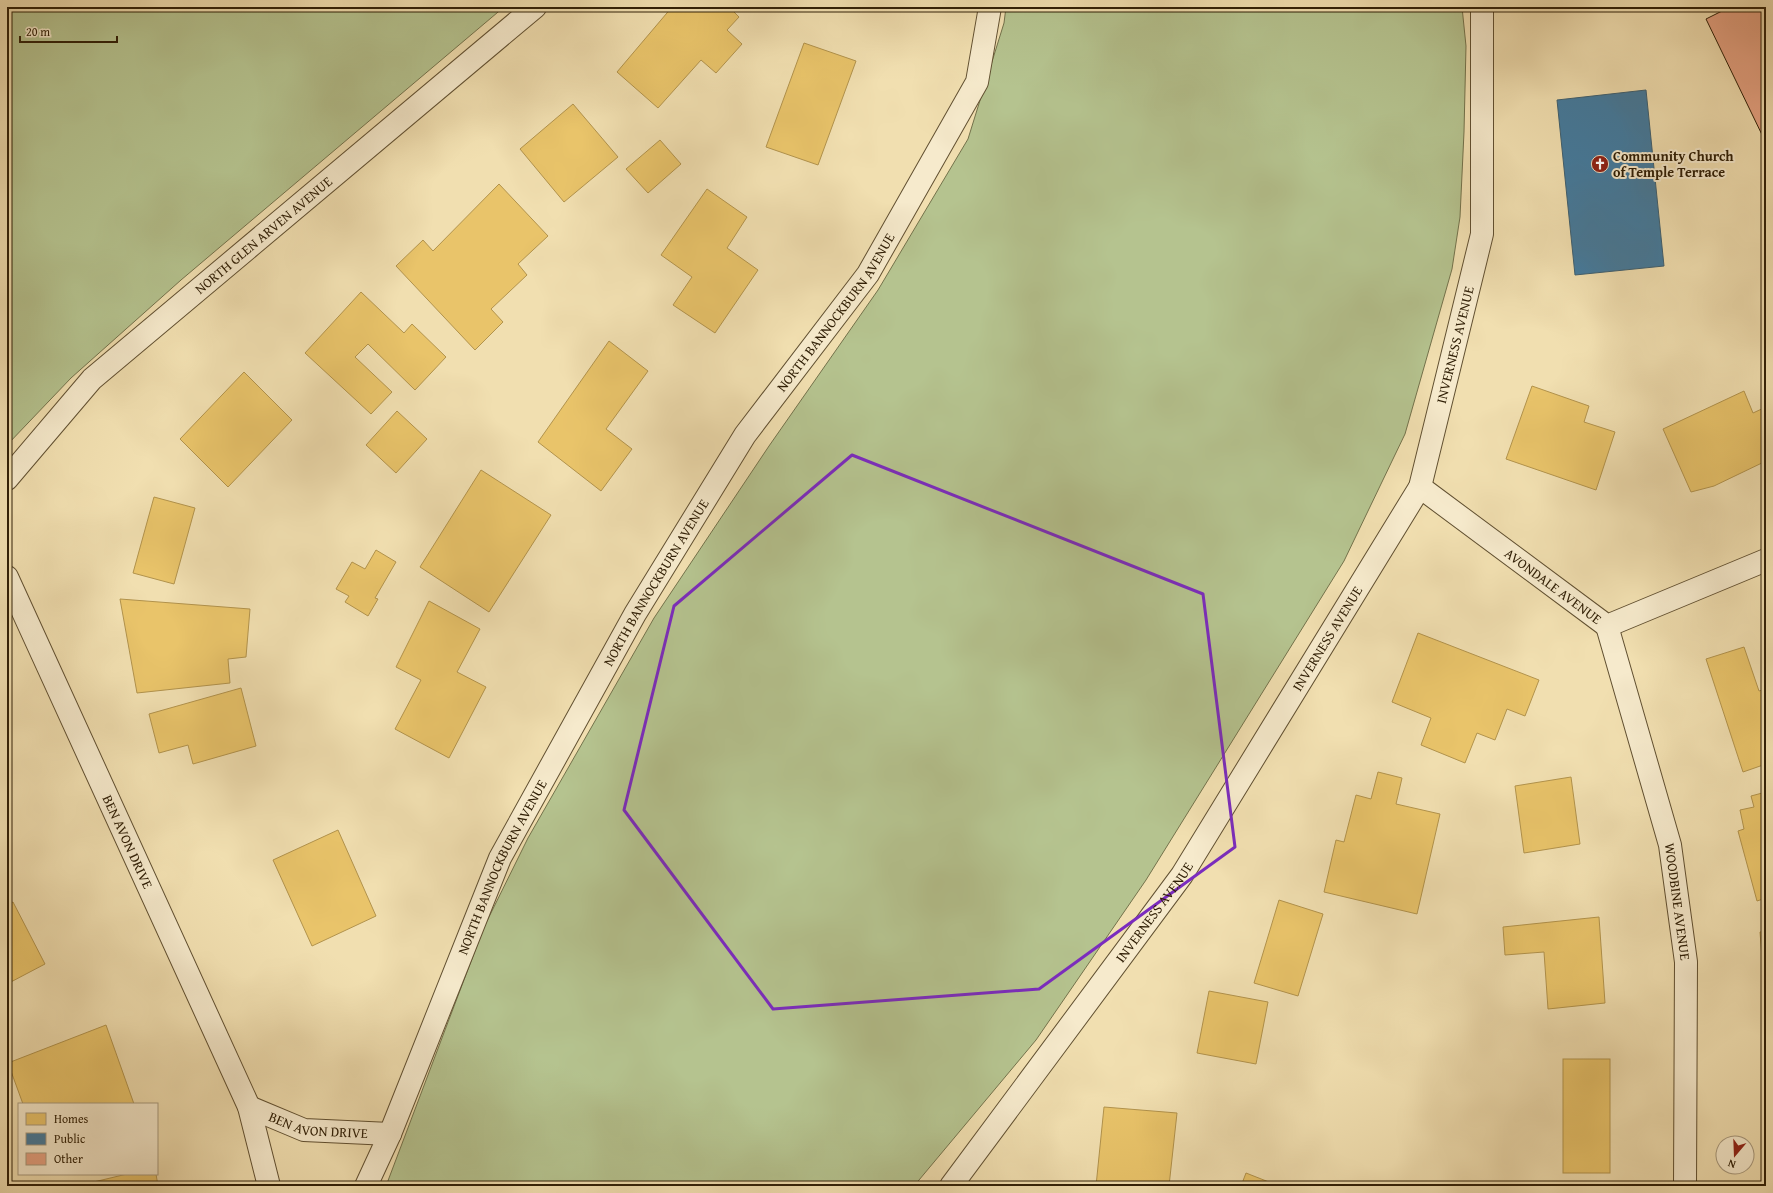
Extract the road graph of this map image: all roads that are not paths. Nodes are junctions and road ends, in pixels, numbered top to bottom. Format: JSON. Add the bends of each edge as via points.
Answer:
{"nodes":[{"id":1,"x":535,"y":7,"type":"edge"},
{"id":2,"x":990,"y":7,"type":"edge"},
{"id":3,"x":1482,"y":7,"type":"edge"},
{"id":4,"x":7,"y":479,"type":"edge"},
{"id":5,"x":1420,"y":486,"type":"junction"},
{"id":6,"x":1766,"y":560,"type":"edge"},
{"id":7,"x":7,"y":577,"type":"edge"},
{"id":8,"x":1607,"y":626,"type":"junction"},
{"id":9,"x":249,"y":1107,"type":"junction"},
{"id":10,"x":390,"y":1134,"type":"junction"},
{"id":11,"x":269,"y":1186,"type":"edge"},
{"id":12,"x":366,"y":1186,"type":"edge"},
{"id":13,"x":951,"y":1186,"type":"edge"},
{"id":14,"x":1685,"y":1186,"type":"edge"}],
"edges":[{"from":1,"to":4,"type":"street","name":"NORTH GLEN ARVEN AVENUE","via":[[92,380]]},
{"from":2,"to":10,"type":"street","name":"NORTH BANNOCKBURN AVENUE","via":[[977,82],[868,274],[745,435],[635,614],[500,858]]},
{"from":3,"to":5,"type":"street","name":"INVERNESS AVENUE","via":[[1482,234]]},
{"from":5,"to":8,"type":"street","name":"AVONDALE AVENUE"},
{"from":5,"to":13,"type":"street","name":"INVERNESS AVENUE","via":[[1182,875]]},
{"from":6,"to":8,"type":"street","name":"AVONDALE AVENUE"},
{"from":7,"to":9,"type":"street","name":"BEN AVON DRIVE"},
{"from":8,"to":14,"type":"street","name":"WOODBINE AVENUE","via":[[1671,853],[1686,962]]},
{"from":9,"to":10,"type":"street","name":"BEN AVON DRIVE","via":[[304,1130]]},
{"from":9,"to":11,"type":"street","name":"BEN AVON DRIVE"},
{"from":10,"to":12,"type":"street","name":"NORTH BANNOCKBURN AVENUE"}]}
